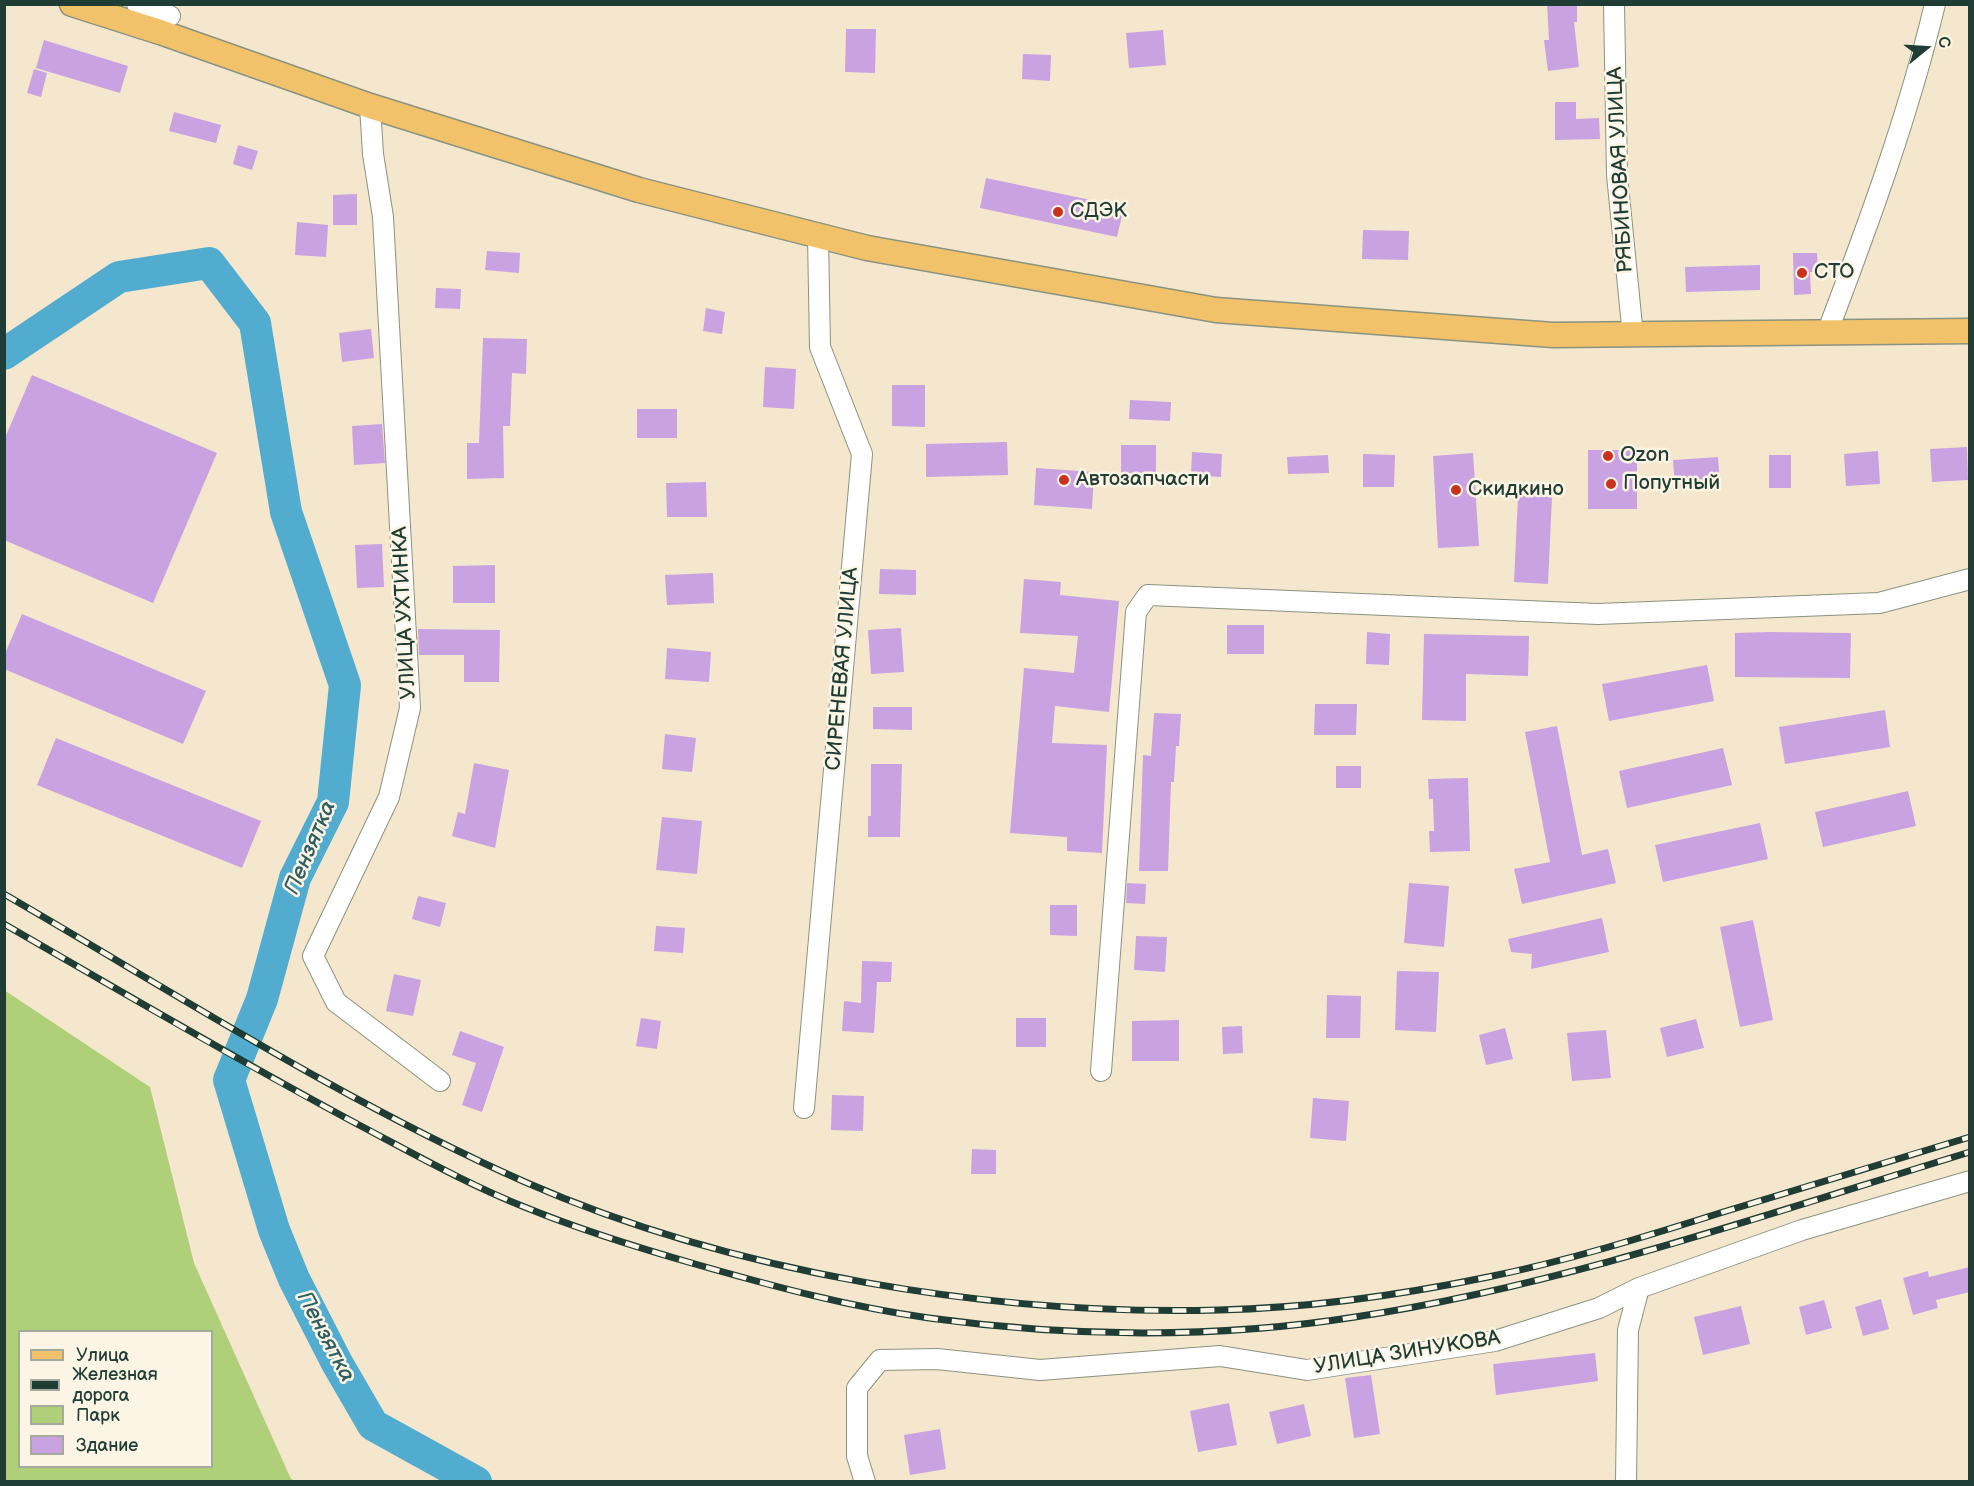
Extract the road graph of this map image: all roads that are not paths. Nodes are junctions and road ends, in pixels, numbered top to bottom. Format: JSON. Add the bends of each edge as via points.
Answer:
{"nodes":[{"id":1,"x":72,"y":4,"type":"edge"},
{"id":2,"x":137,"y":4,"type":"edge"},
{"id":3,"x":1614,"y":4,"type":"edge"},
{"id":4,"x":1935,"y":4,"type":"edge"},
{"id":5,"x":171,"y":18,"type":"edge"},
{"id":6,"x":370,"y":106,"type":"junction"},
{"id":7,"x":818,"y":236,"type":"junction"},
{"id":8,"x":1970,"y":331,"type":"edge"},
{"id":9,"x":1827,"y":333,"type":"junction"},
{"id":10,"x":1633,"y":336,"type":"junction"},
{"id":11,"x":1970,"y":579,"type":"edge"},
{"id":12,"x":1101,"y":1071,"type":"dead end"},
{"id":13,"x":441,"y":1081,"type":"dead end"},
{"id":14,"x":804,"y":1108,"type":"dead end"},
{"id":15,"x":1970,"y":1181,"type":"edge"},
{"id":16,"x":1639,"y":1288,"type":"junction"},
{"id":17,"x":865,"y":1482,"type":"edge"},
{"id":18,"x":1626,"y":1482,"type":"edge"}],
"edges":[{"from":1,"to":5,"type":"main road"},
{"from":2,"to":5,"type":"street"},
{"from":3,"to":10,"type":"street","name":"РЯБИНОВАЯ УЛИЦА","via":[[1617,175]]},
{"from":4,"to":9,"type":"street","via":[[1888,169]]},
{"from":5,"to":6,"type":"main road"},
{"from":6,"to":7,"type":"main road","via":[[639,190]]},
{"from":6,"to":13,"type":"street","name":"УЛИЦА УХТИНКА","via":[[383,217],[410,708],[389,797],[313,956],[336,1002]]},
{"from":7,"to":10,"type":"main road","via":[[1216,310],[1553,335]]},
{"from":7,"to":14,"type":"street","name":"СИРЕНЕВАЯ УЛИЦА","via":[[820,347],[862,454]]},
{"from":8,"to":9,"type":"main road"},
{"from":9,"to":10,"type":"main road"},
{"from":11,"to":12,"type":"street","via":[[1880,603],[1598,614],[1148,595],[1136,612]]},
{"from":15,"to":16,"type":"street","name":"УЛИЦА ЗИНУКОВА","via":[[1802,1230]]},
{"from":16,"to":17,"type":"street","name":"УЛИЦА ЗИНУКОВА","via":[[1599,1308],[1495,1341],[1307,1370],[1220,1356],[1040,1370],[937,1359],[880,1360],[857,1389],[857,1456]]},
{"from":16,"to":18,"type":"street","via":[[1628,1329]]}]}
